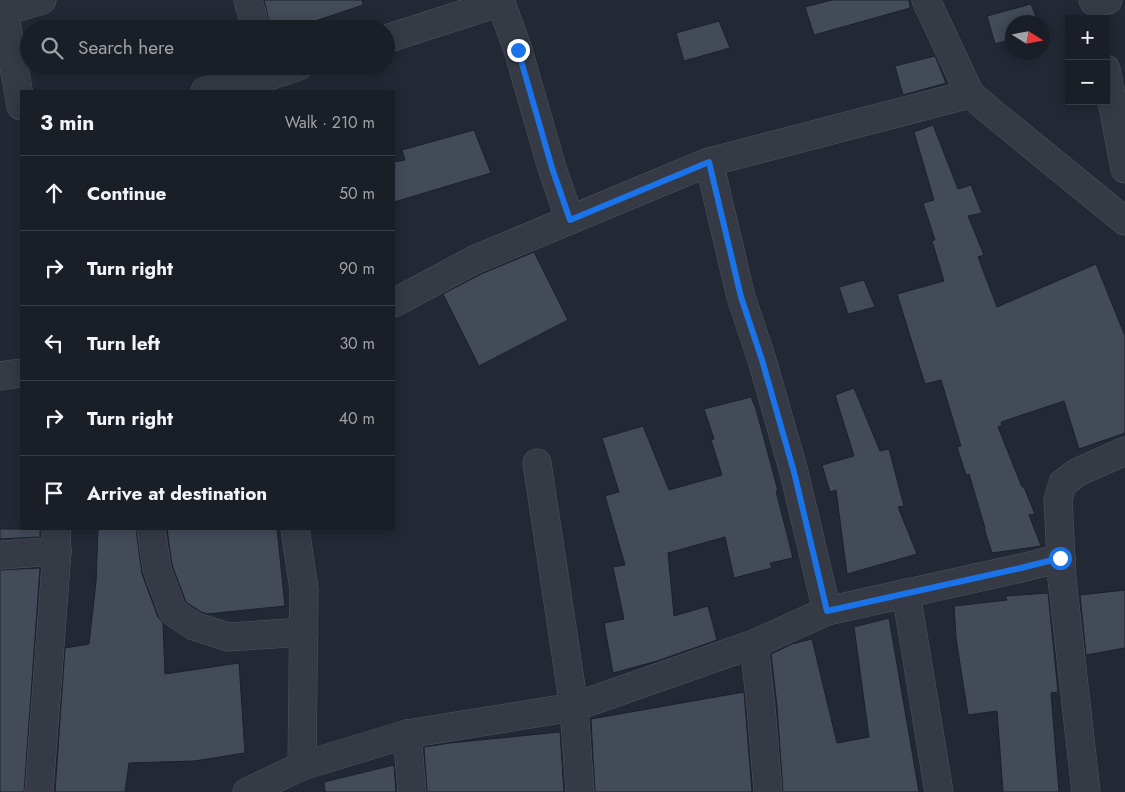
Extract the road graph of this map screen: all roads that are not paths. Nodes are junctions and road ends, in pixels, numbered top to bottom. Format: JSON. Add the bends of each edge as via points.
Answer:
{"nodes":[{"id":1,"x":42,"y":0,"type":"edge"},
{"id":2,"x":248,"y":0,"type":"edge"},
{"id":3,"x":926,"y":0,"type":"edge"},
{"id":4,"x":500,"y":1,"type":"edge"},
{"id":5,"x":3,"y":5,"type":"edge"},
{"id":6,"x":254,"y":20,"type":"edge"},
{"id":7,"x":395,"y":35,"type":"edge"},
{"id":8,"x":270,"y":78,"type":"edge"},
{"id":9,"x":210,"y":90,"type":"edge"},
{"id":10,"x":1110,"y":91,"type":"edge"},
{"id":11,"x":970,"y":94,"type":"junction"},
{"id":12,"x":20,"y":100,"type":"edge"},
{"id":13,"x":709,"y":162,"type":"junction"},
{"id":14,"x":1125,"y":169,"type":"edge"},
{"id":15,"x":570,"y":220,"type":"junction"},
{"id":16,"x":1125,"y":221,"type":"edge"},
{"id":17,"x":395,"y":302,"type":"edge"},
{"id":18,"x":20,"y":373,"type":"edge"},
{"id":19,"x":0,"y":376,"type":"edge"},
{"id":20,"x":1125,"y":452,"type":"edge"},
{"id":21,"x":537,"y":463,"type":"dead end"},
{"id":22,"x":151,"y":530,"type":"edge"},
{"id":23,"x":295,"y":530,"type":"edge"},
{"id":24,"x":56,"y":540,"type":"edge"},
{"id":25,"x":0,"y":555,"type":"edge"},
{"id":26,"x":1060,"y":558,"type":"junction"},
{"id":27,"x":906,"y":593,"type":"junction"},
{"id":28,"x":827,"y":611,"type":"junction"},
{"id":29,"x":304,"y":632,"type":"junction"},
{"id":30,"x":754,"y":644,"type":"junction"},
{"id":31,"x":574,"y":706,"type":"junction"},
{"id":32,"x":407,"y":734,"type":"junction"},
{"id":33,"x":302,"y":766,"type":"junction"},
{"id":34,"x":252,"y":791,"type":"edge"},
{"id":35,"x":39,"y":792,"type":"edge"},
{"id":36,"x":412,"y":792,"type":"edge"},
{"id":37,"x":580,"y":792,"type":"edge"},
{"id":38,"x":768,"y":792,"type":"edge"},
{"id":39,"x":939,"y":792,"type":"edge"},
{"id":40,"x":1086,"y":792,"type":"edge"}],
"edges":[{"from":1,"to":5,"type":"street"},
{"from":2,"to":6,"type":"street"},
{"from":3,"to":11,"type":"street"},
{"from":4,"to":7,"type":"street"},
{"from":4,"to":15,"type":"street"},
{"from":5,"to":12,"type":"street"},
{"from":8,"to":9,"type":"street"},
{"from":10,"to":14,"type":"street"},
{"from":11,"to":13,"type":"street"},
{"from":11,"to":16,"type":"street"},
{"from":13,"to":15,"type":"street"},
{"from":13,"to":28,"type":"street","via":[[741,297],[794,472]]},
{"from":15,"to":17,"type":"street","via":[[474,260]]},
{"from":18,"to":19,"type":"street"},
{"from":20,"to":26,"type":"street","via":[[1078,472],[1063,483],[1058,499]]},
{"from":21,"to":31,"type":"street"},
{"from":22,"to":29,"type":"street","via":[[157,569],[173,612],[194,626],[228,637]]},
{"from":23,"to":29,"type":"street","via":[[304,589]]},
{"from":24,"to":25,"type":"street"},
{"from":24,"to":35,"type":"street"},
{"from":26,"to":27,"type":"street"},
{"from":26,"to":40,"type":"street"},
{"from":27,"to":28,"type":"street"},
{"from":27,"to":39,"type":"street"},
{"from":28,"to":30,"type":"street"},
{"from":29,"to":33,"type":"street"},
{"from":30,"to":31,"type":"street"},
{"from":30,"to":38,"type":"street"},
{"from":31,"to":32,"type":"street"},
{"from":31,"to":37,"type":"street"},
{"from":32,"to":33,"type":"street"},
{"from":32,"to":36,"type":"street"},
{"from":33,"to":34,"type":"street"}]}
